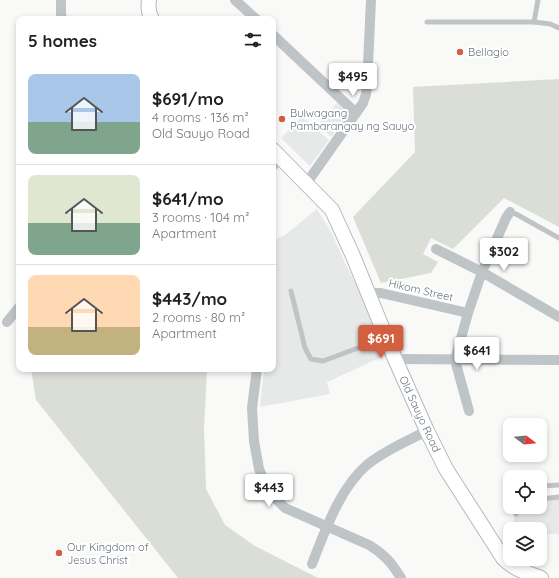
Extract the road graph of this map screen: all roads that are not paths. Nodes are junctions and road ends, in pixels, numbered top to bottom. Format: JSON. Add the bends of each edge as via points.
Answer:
{"nodes":[{"id":1,"x":61,"y":0,"type":"edge"},
{"id":2,"x":149,"y":0,"type":"edge"},
{"id":3,"x":235,"y":0,"type":"edge"},
{"id":4,"x":371,"y":0,"type":"edge"},
{"id":5,"x":538,"y":0,"type":"edge"},
{"id":6,"x":61,"y":16,"type":"edge"},
{"id":7,"x":150,"y":16,"type":"edge"},
{"id":8,"x":253,"y":16,"type":"edge"},
{"id":9,"x":427,"y":22,"type":"dead end"},
{"id":10,"x":534,"y":22,"type":"junction"},
{"id":11,"x":559,"y":28,"type":"edge"},
{"id":12,"x":276,"y":38,"type":"edge"},
{"id":13,"x":356,"y":113,"type":"junction"},
{"id":14,"x":276,"y":159,"type":"edge"},
{"id":15,"x":306,"y":184,"type":"junction"},
{"id":16,"x":510,"y":212,"type":"joint"},
{"id":17,"x":559,"y":238,"type":"edge"},
{"id":18,"x":436,"y":249,"type":"dead end"},
{"id":19,"x":482,"y":272,"type":"junction"},
{"id":20,"x":291,"y":291,"type":"dead end"},
{"id":21,"x":368,"y":296,"type":"junction"},
{"id":22,"x":16,"y":310,"type":"edge"},
{"id":23,"x":468,"y":313,"type":"junction"},
{"id":24,"x":559,"y":317,"type":"edge"},
{"id":25,"x":4,"y":322,"type":"edge"},
{"id":26,"x":386,"y":338,"type":"junction"},
{"id":27,"x":395,"y":360,"type":"junction"},
{"id":28,"x":455,"y":360,"type":"junction"},
{"id":29,"x":559,"y":360,"type":"edge"},
{"id":30,"x":257,"y":372,"type":"edge"},
{"id":31,"x":469,"y":411,"type":"dead end"},
{"id":32,"x":427,"y":431,"type":"junction"},
{"id":33,"x":559,"y":485,"type":"edge"},
{"id":34,"x":547,"y":486,"type":"edge"},
{"id":35,"x":559,"y":497,"type":"edge"},
{"id":36,"x":547,"y":498,"type":"edge"},
{"id":37,"x":327,"y":526,"type":"junction"},
{"id":38,"x":312,"y":564,"type":"dead end"},
{"id":39,"x":401,"y":578,"type":"edge"},
{"id":40,"x":541,"y":578,"type":"edge"}],
"edges":[{"from":1,"to":6,"type":"street"},
{"from":2,"to":7,"type":"main road"},
{"from":3,"to":8,"type":"street"},
{"from":4,"to":13,"type":"street","via":[[366,94]]},
{"from":5,"to":10,"type":"lane"},
{"from":9,"to":10,"type":"lane"},
{"from":10,"to":11,"type":"lane"},
{"from":12,"to":13,"type":"street"},
{"from":13,"to":15,"type":"street"},
{"from":14,"to":15,"type":"main road","name":"Old Sauyo Road"},
{"from":15,"to":21,"type":"main road","name":"Old Sauyo Road","via":[[332,210]]},
{"from":16,"to":17,"type":"lane"},
{"from":16,"to":19,"type":"street"},
{"from":18,"to":19,"type":"street"},
{"from":19,"to":23,"type":"street"},
{"from":19,"to":24,"type":"street"},
{"from":20,"to":26,"type":"lane","via":[[305,348],[311,359],[323,361]]},
{"from":21,"to":23,"type":"street","name":"Hikom Street","via":[[381,293]]},
{"from":21,"to":26,"type":"main road","name":"Old Sauyo Road"},
{"from":22,"to":25,"type":"street"},
{"from":23,"to":28,"type":"street"},
{"from":26,"to":27,"type":"main road","name":"Old Sauyo Road"},
{"from":27,"to":28,"type":"street"},
{"from":27,"to":32,"type":"main road","name":"Old Sauyo Road"},
{"from":28,"to":29,"type":"street"},
{"from":28,"to":31,"type":"street"},
{"from":30,"to":37,"type":"street","via":[[252,408],[259,470],[270,492],[285,508]]},
{"from":32,"to":37,"type":"street","via":[[368,464],[352,480]]},
{"from":32,"to":40,"type":"main road","name":"Old Sauyo Road","via":[[446,469],[502,558],[518,570]]},
{"from":33,"to":34,"type":"lane"},
{"from":35,"to":36,"type":"lane"},
{"from":37,"to":38,"type":"street"},
{"from":37,"to":39,"type":"street","via":[[382,553]]}]}
